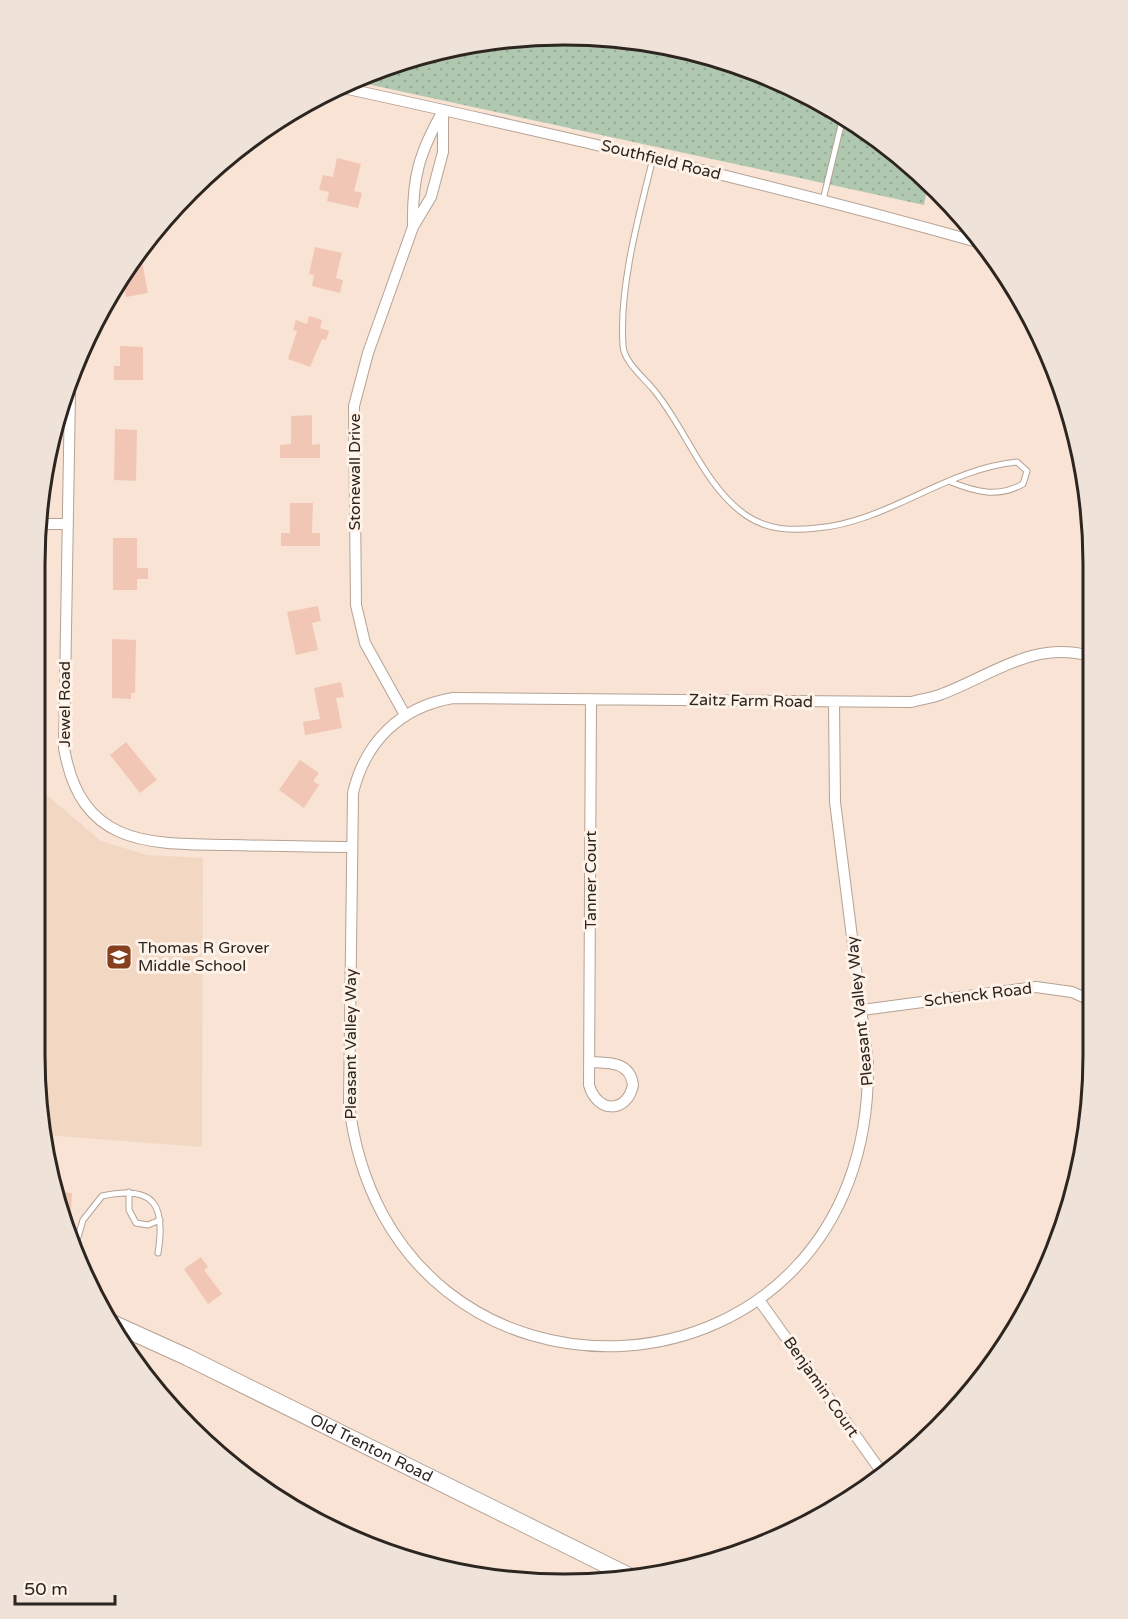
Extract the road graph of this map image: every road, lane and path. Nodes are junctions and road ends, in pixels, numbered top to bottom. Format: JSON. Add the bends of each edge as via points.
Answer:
{"nodes":[{"id":1,"x":353,"y":90,"type":"edge"},
{"id":2,"x":443,"y":110,"type":"junction"},
{"id":3,"x":841,"y":125,"type":"edge"},
{"id":4,"x":653,"y":158,"type":"junction"},
{"id":5,"x":823,"y":200,"type":"junction"},
{"id":6,"x":413,"y":227,"type":"junction"},
{"id":7,"x":969,"y":240,"type":"edge"},
{"id":8,"x":70,"y":408,"type":"edge"},
{"id":9,"x":951,"y":482,"type":"junction"},
{"id":10,"x":47,"y":524,"type":"edge"},
{"id":11,"x":68,"y":524,"type":"junction"},
{"id":12,"x":1083,"y":655,"type":"edge"},
{"id":13,"x":591,"y":699,"type":"junction"},
{"id":14,"x":834,"y":702,"type":"junction"},
{"id":15,"x":405,"y":715,"type":"junction"},
{"id":16,"x":352,"y":847,"type":"junction"},
{"id":17,"x":1083,"y":997,"type":"edge"},
{"id":18,"x":862,"y":1010,"type":"junction"},
{"id":19,"x":590,"y":1062,"type":"junction"},
{"id":20,"x":129,"y":1192,"type":"junction"},
{"id":21,"x":160,"y":1220,"type":"junction"},
{"id":22,"x":78,"y":1236,"type":"edge"},
{"id":23,"x":158,"y":1253,"type":"dead end"},
{"id":24,"x":759,"y":1300,"type":"junction"},
{"id":25,"x":123,"y":1328,"type":"edge"},
{"id":26,"x":878,"y":1468,"type":"edge"},
{"id":27,"x":619,"y":1571,"type":"edge"}],
"edges":[{"from":1,"to":2,"type":"street","name":"Southfield Road"},
{"from":2,"to":4,"type":"street","name":"Southfield Road"},
{"from":2,"to":6,"type":"street","name":"Stonewall Drive","via":[[423,145],[413,191]]},
{"from":2,"to":6,"type":"street","name":"Stonewall Drive","via":[[443,152],[431,197]]},
{"from":3,"to":5,"type":"lane"},
{"from":4,"to":5,"type":"street","name":"Southfield Road"},
{"from":4,"to":9,"type":"lane","via":[[634,238],[622,348],[671,412],[730,502],[762,525],[787,530],[818,528],[873,516],[930,487]]},
{"from":5,"to":7,"type":"street","name":"Southfield Road"},
{"from":6,"to":15,"type":"street","name":"Stonewall Drive","via":[[368,353],[354,406],[359,625],[369,652]]},
{"from":8,"to":11,"type":"street","name":"Jewel Road"},
{"from":9,"to":9,"type":"lane","via":[[1003,464],[1017,462],[1027,471],[1023,484],[988,494]]},
{"from":10,"to":11,"type":"street"},
{"from":11,"to":16,"type":"street","name":"Jewel Road","via":[[64,748],[73,782],[92,811],[121,833],[158,844]]},
{"from":12,"to":14,"type":"street","name":"Zaitz Farm Road","via":[[1061,651],[1022,657],[941,695],[911,702]]},
{"from":13,"to":14,"type":"street","name":"Zaitz Farm Road"},
{"from":13,"to":15,"type":"street","name":"Zaitz Farm Road","via":[[453,698]]},
{"from":13,"to":19,"type":"street","name":"Tanner Court"},
{"from":14,"to":18,"type":"street","name":"Pleasant Valley Way","via":[[835,802]]},
{"from":15,"to":16,"type":"street","name":"Pleasant Valley Way","via":[[376,741],[357,776]]},
{"from":16,"to":24,"type":"street","name":"Pleasant Valley Way","via":[[352,1131],[365,1179],[378,1208],[411,1256],[433,1279],[484,1316],[564,1343],[596,1347],[655,1343],[712,1326]]},
{"from":17,"to":18,"type":"street","name":"Schenck Road","via":[[1036,987]]},
{"from":18,"to":24,"type":"street","name":"Pleasant Valley Way","via":[[869,1098],[859,1159],[833,1219],[805,1259]]},
{"from":19,"to":19,"type":"street","name":"Tanner Court","via":[[589,1085],[597,1101],[610,1106],[626,1101],[633,1085],[629,1072],[615,1063]]},
{"from":20,"to":21,"type":"lane","via":[[149,1197]]},
{"from":20,"to":21,"type":"lane","via":[[129,1210],[136,1223],[148,1225]]},
{"from":20,"to":22,"type":"lane","via":[[102,1196],[83,1220]]},
{"from":21,"to":23,"type":"lane"},
{"from":24,"to":26,"type":"street","name":"Benjamin Court"},
{"from":25,"to":27,"type":"main road","name":"Old Trenton Road"}]}
